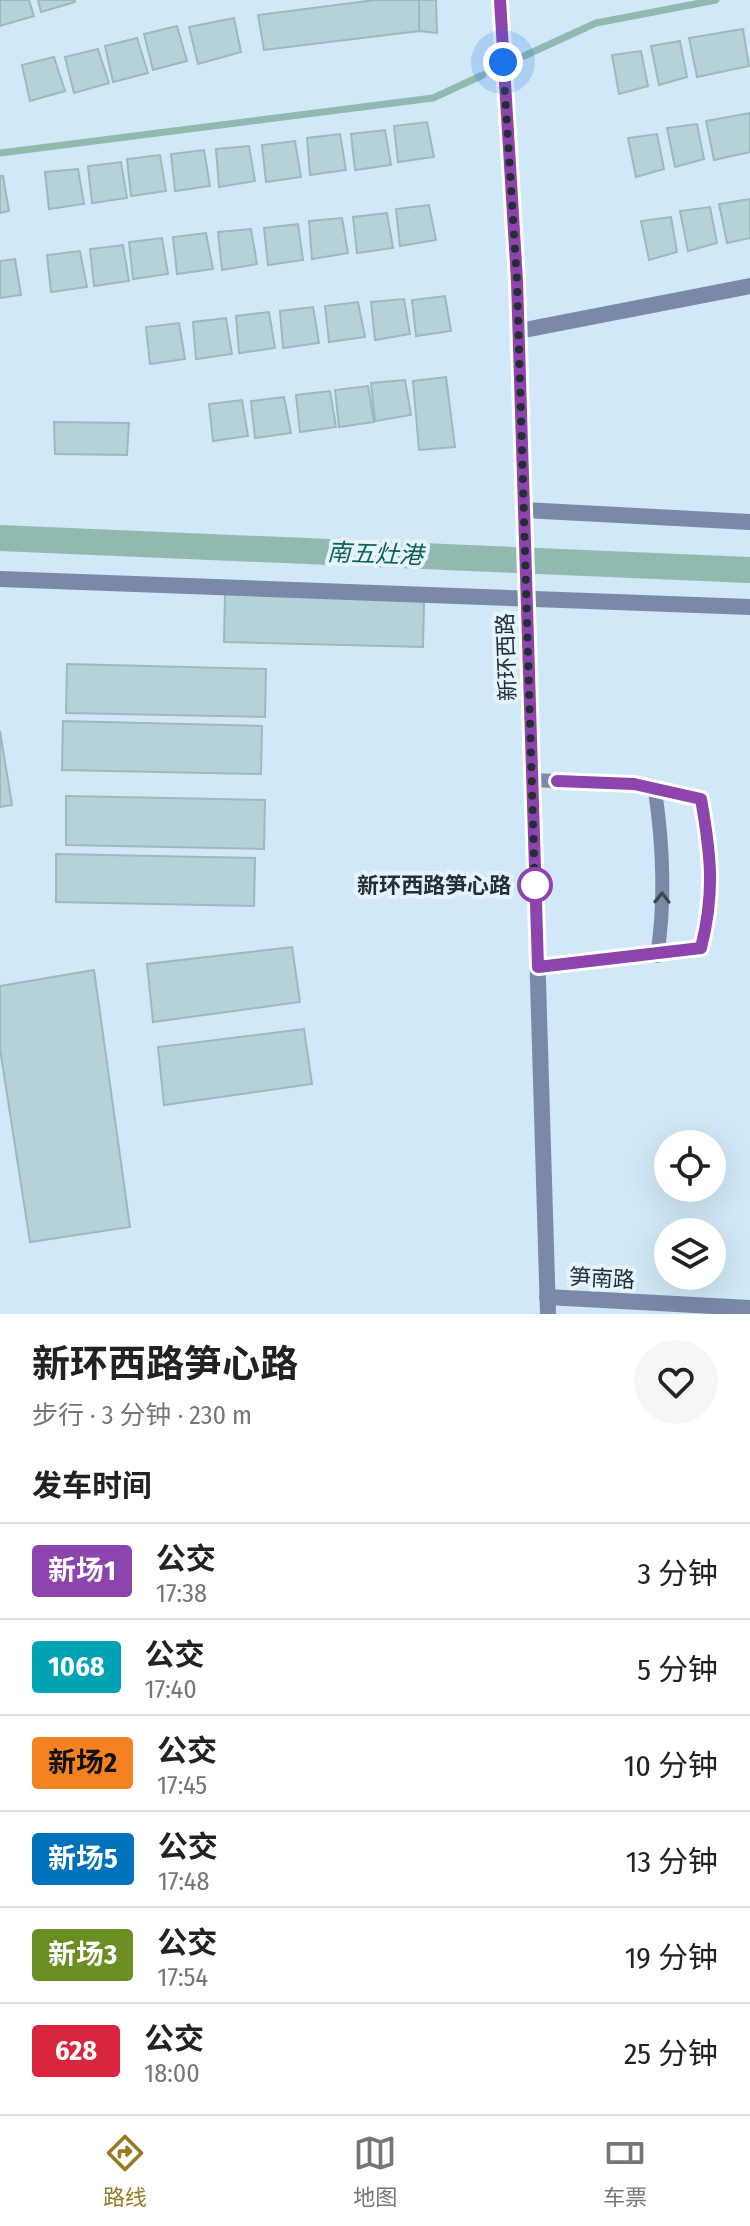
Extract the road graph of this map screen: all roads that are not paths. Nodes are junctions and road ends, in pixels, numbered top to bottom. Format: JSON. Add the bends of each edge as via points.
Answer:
{"nodes":[{"id":1,"x":500,"y":0,"type":"edge"},
{"id":2,"x":750,"y":286,"type":"edge"},
{"id":3,"x":519,"y":331,"type":"junction"},
{"id":4,"x":524,"y":510,"type":"junction"},
{"id":5,"x":750,"y":522,"type":"edge"},
{"id":6,"x":0,"y":579,"type":"edge"},
{"id":7,"x":526,"y":593,"type":"junction"},
{"id":8,"x":750,"y":607,"type":"edge"},
{"id":9,"x":531,"y":780,"type":"junction"},
{"id":10,"x":655,"y":790,"type":"junction"},
{"id":11,"x":657,"y":956,"type":"junction"},
{"id":12,"x":538,"y":967,"type":"junction"},
{"id":13,"x":547,"y":1305,"type":"edge"},
{"id":14,"x":750,"y":1308,"type":"edge"}],
"edges":[{"from":1,"to":3,"type":"street","name":"新环西路"},
{"from":2,"to":3,"type":"street"},
{"from":3,"to":4,"type":"street","name":"新环西路"},
{"from":4,"to":5,"type":"street"},
{"from":4,"to":7,"type":"street","name":"新环西路"},
{"from":6,"to":7,"type":"street"},
{"from":7,"to":8,"type":"street"},
{"from":7,"to":9,"type":"street","name":"新环西路"},
{"from":9,"to":10,"type":"lane","via":[[634,784]]},
{"from":9,"to":12,"type":"street","name":"新环西路"},
{"from":11,"to":10,"type":"lane","one_way":true,"via":[[663,839]]},
{"from":10,"to":11,"type":"lane","via":[[701,799],[712,907],[701,948]]},
{"from":11,"to":12,"type":"lane"},
{"from":12,"to":13,"type":"street","name":"新环西路"},
{"from":13,"to":14,"type":"street","name":"笋南路"}]}
